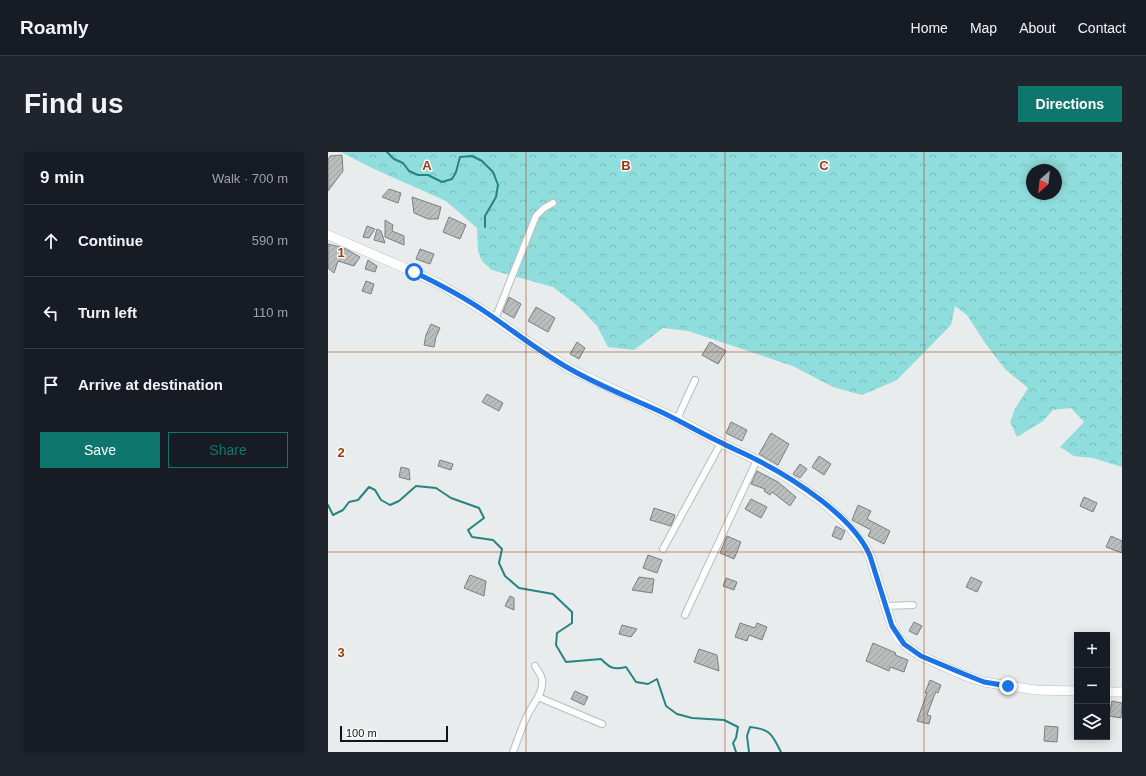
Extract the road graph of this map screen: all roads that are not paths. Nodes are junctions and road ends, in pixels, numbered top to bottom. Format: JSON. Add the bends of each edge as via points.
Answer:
{"nodes":[{"id":1,"x":553,"y":203,"type":"dead end"},
{"id":2,"x":328,"y":235,"type":"edge"},
{"id":3,"x":495,"y":318,"type":"junction"},
{"id":4,"x":695,"y":380,"type":"dead end"},
{"id":5,"x":676,"y":419,"type":"junction"},
{"id":6,"x":721,"y":443,"type":"junction"},
{"id":7,"x":758,"y":460,"type":"junction"},
{"id":8,"x":663,"y":549,"type":"dead end"},
{"id":9,"x":886,"y":606,"type":"junction"},
{"id":10,"x":913,"y":606,"type":"dead end"},
{"id":11,"x":685,"y":615,"type":"dead end"},
{"id":12,"x":535,"y":666,"type":"dead end"},
{"id":13,"x":1074,"y":690,"type":"edge"},
{"id":14,"x":1110,"y":692,"type":"edge"},
{"id":15,"x":1122,"y":692,"type":"edge"},
{"id":16,"x":538,"y":697,"type":"junction"},
{"id":17,"x":602,"y":724,"type":"dead end"},
{"id":18,"x":513,"y":752,"type":"edge"}],
"edges":[{"from":1,"to":3,"type":"street","via":[[536,216]]},
{"from":2,"to":3,"type":"street","via":[[443,286]]},
{"from":3,"to":5,"type":"street","via":[[570,369]]},
{"from":4,"to":5,"type":"street"},
{"from":5,"to":6,"type":"street"},
{"from":6,"to":7,"type":"street"},
{"from":6,"to":8,"type":"street"},
{"from":7,"to":9,"type":"street","via":[[822,501],[855,532],[866,546]]},
{"from":7,"to":11,"type":"street"},
{"from":9,"to":10,"type":"street"},
{"from":9,"to":13,"type":"street","via":[[899,639],[928,659],[976,680],[1035,690]]},
{"from":12,"to":16,"type":"street","via":[[543,681]]},
{"from":14,"to":15,"type":"street"},
{"from":16,"to":17,"type":"street"},
{"from":16,"to":18,"type":"street"}]}
